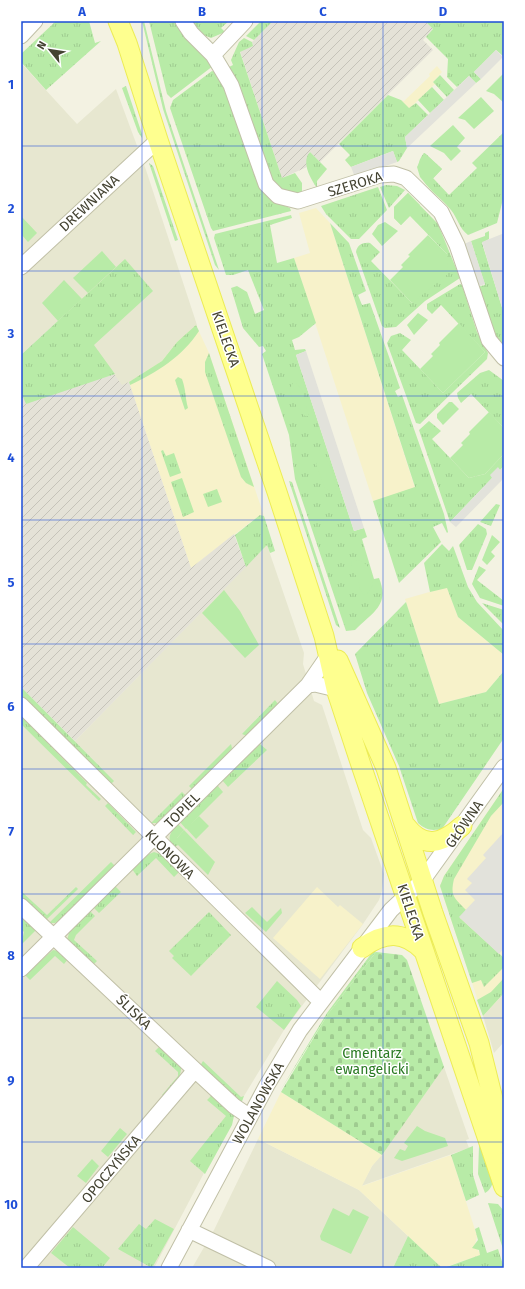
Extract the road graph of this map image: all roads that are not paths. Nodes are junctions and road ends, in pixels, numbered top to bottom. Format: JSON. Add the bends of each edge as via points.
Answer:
{"nodes":[{"id":1,"x":35,"y":21,"type":"edge"},
{"id":2,"x":118,"y":21,"type":"edge"},
{"id":3,"x":124,"y":21,"type":"edge"},
{"id":4,"x":183,"y":21,"type":"edge"},
{"id":5,"x":245,"y":21,"type":"edge"},
{"id":6,"x":21,"y":36,"type":"edge"},
{"id":7,"x":127,"y":43,"type":"junction"},
{"id":8,"x":213,"y":55,"type":"junction"},
{"id":9,"x":158,"y":140,"type":"junction"},
{"id":10,"x":21,"y":267,"type":"edge"},
{"id":11,"x":504,"y":358,"type":"edge"},
{"id":12,"x":324,"y":636,"type":"junction"},
{"id":13,"x":328,"y":656,"type":"junction"},
{"id":14,"x":308,"y":685,"type":"junction"},
{"id":15,"x":336,"y":689,"type":"junction"},
{"id":16,"x":21,"y":705,"type":"edge"},
{"id":17,"x":504,"y":767,"type":"edge"},
{"id":18,"x":406,"y":826,"type":"junction"},
{"id":19,"x":462,"y":826,"type":"junction"},
{"id":20,"x":154,"y":838,"type":"junction"},
{"id":21,"x":422,"y":881,"type":"junction"},
{"id":22,"x":407,"y":898,"type":"junction"},
{"id":23,"x":21,"y":906,"type":"edge"},
{"id":24,"x":54,"y":936,"type":"junction"},
{"id":25,"x":362,"y":948,"type":"junction"},
{"id":26,"x":424,"y":951,"type":"junction"},
{"id":27,"x":21,"y":969,"type":"edge"},
{"id":28,"x":321,"y":1002,"type":"junction"},
{"id":29,"x":195,"y":1070,"type":"junction"},
{"id":30,"x":250,"y":1117,"type":"junction"},
{"id":31,"x":504,"y":1143,"type":"edge"},
{"id":32,"x":504,"y":1187,"type":"edge"},
{"id":33,"x":189,"y":1230,"type":"junction"},
{"id":34,"x":26,"y":1268,"type":"edge"},
{"id":35,"x":169,"y":1268,"type":"edge"},
{"id":36,"x":268,"y":1268,"type":"edge"}],
"edges":[{"from":1,"to":6,"type":"street"},
{"from":2,"to":7,"type":"main road","name":"KIELECKA"},
{"from":3,"to":7,"type":"main road","name":"KIELECKA"},
{"from":4,"to":8,"type":"street","name":"SZEROKA"},
{"from":5,"to":8,"type":"street"},
{"from":7,"to":9,"type":"main road","name":"KIELECKA"},
{"from":8,"to":11,"type":"street","name":"SZEROKA","via":[[231,85],[263,177],[269,188],[278,196],[298,201],[380,175],[394,174],[406,178],[441,212],[458,245],[489,340]]},
{"from":9,"to":10,"type":"street","name":"DREWNIANA"},
{"from":9,"to":12,"type":"main road","name":"KIELECKA"},
{"from":12,"to":13,"type":"main road","name":"KIELECKA"},
{"from":12,"to":18,"type":"main road","name":"KIELECKA","via":[[377,744]]},
{"from":13,"to":14,"type":"street","name":"TOPIEL"},
{"from":13,"to":15,"type":"main road","name":"KIELECKA"},
{"from":14,"to":15,"type":"street"},
{"from":14,"to":20,"type":"street","name":"TOPIEL"},
{"from":15,"to":22,"type":"main road","name":"KIELECKA"},
{"from":16,"to":20,"type":"street","name":"KLONOWA"},
{"from":17,"to":19,"type":"street","name":"GŁÓWNA"},
{"from":18,"to":19,"type":"main road","via":[[416,837],[430,842],[448,838]]},
{"from":18,"to":21,"type":"main road","name":"KIELECKA"},
{"from":19,"to":21,"type":"street","name":"GŁÓWNA"},
{"from":20,"to":24,"type":"street","name":"TOPIEL"},
{"from":20,"to":28,"type":"street","name":"KLONOWA"},
{"from":21,"to":22,"type":"street","name":"WOLANOWSKA"},
{"from":21,"to":31,"type":"main road","name":"KIELECKA","via":[[479,1043]]},
{"from":22,"to":25,"type":"street","name":"WOLANOWSKA","via":[[391,910]]},
{"from":22,"to":26,"type":"main road","name":"KIELECKA"},
{"from":23,"to":24,"type":"street","name":"ŚLISKA"},
{"from":24,"to":27,"type":"street","name":"TOPIEL"},
{"from":24,"to":29,"type":"street","name":"ŚLISKA"},
{"from":25,"to":26,"type":"main road","via":[[380,938],[396,935],[409,939]]},
{"from":25,"to":28,"type":"street","name":"WOLANOWSKA"},
{"from":26,"to":32,"type":"main road","name":"KIELECKA"},
{"from":28,"to":30,"type":"street","name":"WOLANOWSKA","via":[[282,1059]]},
{"from":29,"to":30,"type":"street","name":"ŚLISKA","via":[[234,1106]]},
{"from":29,"to":34,"type":"street","name":"OPOCZYŃSKA"},
{"from":30,"to":33,"type":"street","name":"WOLANOWSKA"},
{"from":33,"to":35,"type":"street","name":"WOLANOWSKA"},
{"from":33,"to":36,"type":"street"}]}
